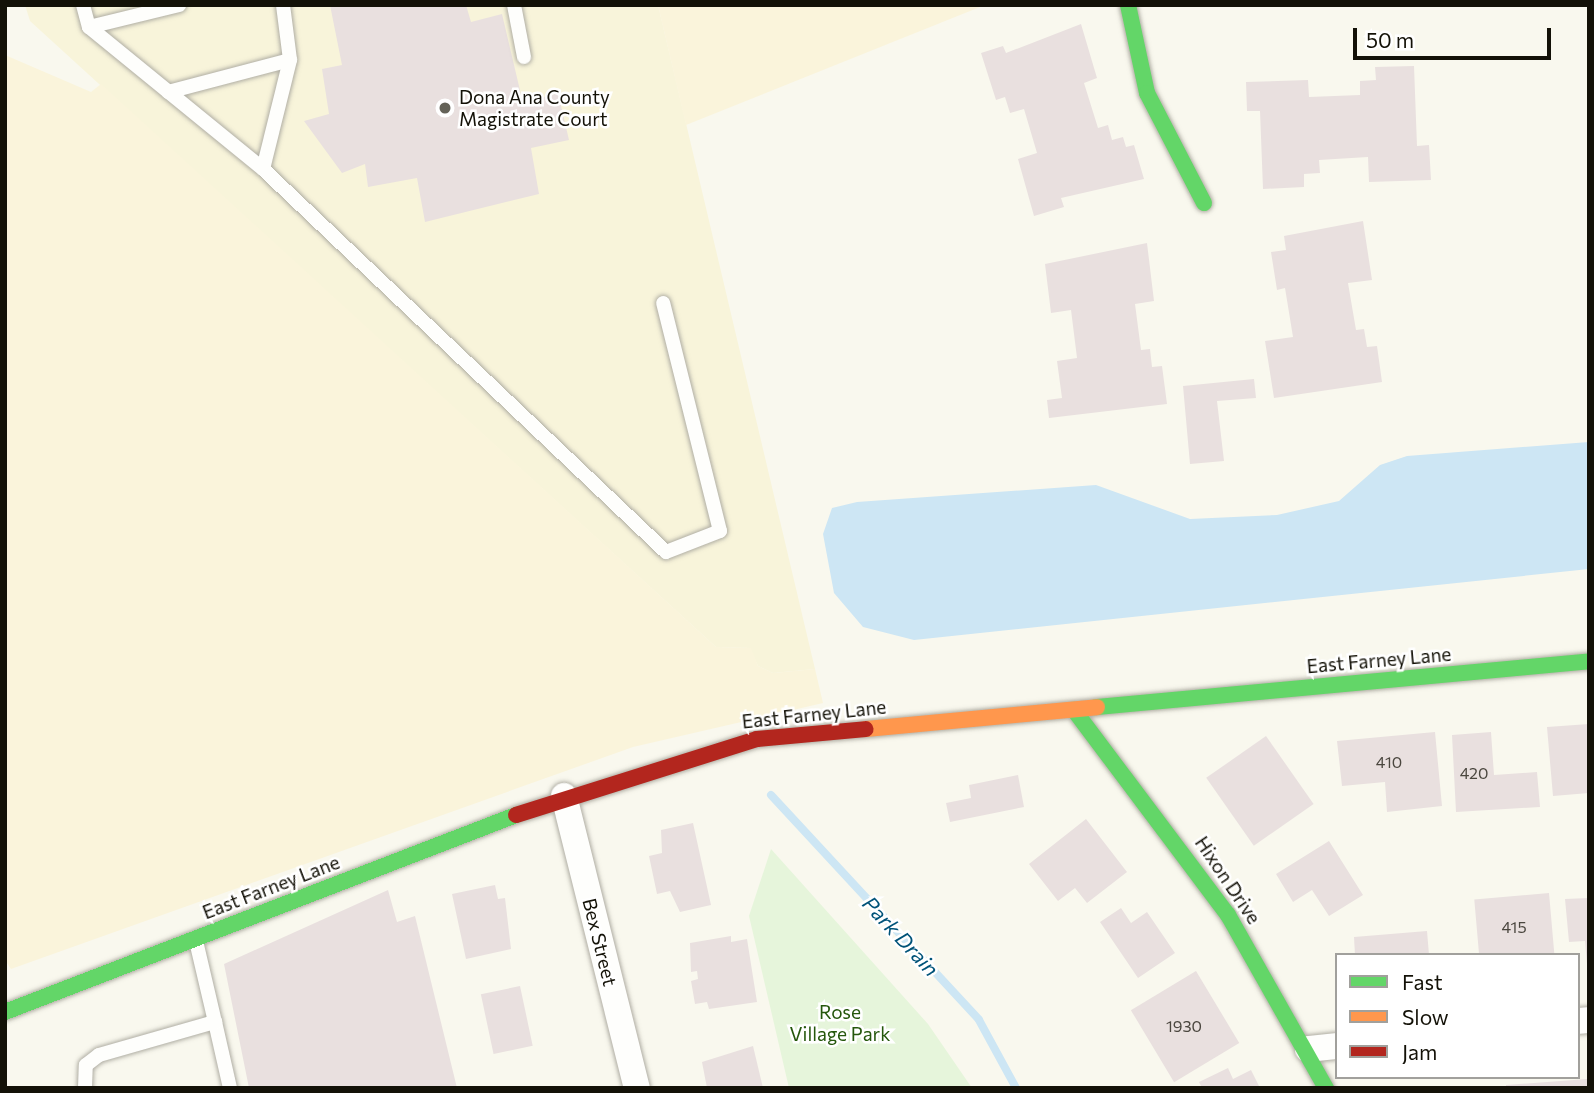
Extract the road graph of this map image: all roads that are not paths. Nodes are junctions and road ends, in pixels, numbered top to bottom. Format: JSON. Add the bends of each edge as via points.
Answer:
{"nodes":[{"id":1,"x":83,"y":5,"type":"edge"},
{"id":2,"x":179,"y":5,"type":"edge"},
{"id":3,"x":282,"y":5,"type":"edge"},
{"id":4,"x":514,"y":5,"type":"edge"},
{"id":5,"x":1128,"y":5,"type":"edge"},
{"id":6,"x":89,"y":27,"type":"junction"},
{"id":7,"x":524,"y":57,"type":"dead end"},
{"id":8,"x":290,"y":60,"type":"junction"},
{"id":9,"x":168,"y":92,"type":"junction"},
{"id":10,"x":263,"y":169,"type":"junction"},
{"id":11,"x":1204,"y":203,"type":"dead end"},
{"id":12,"x":663,"y":303,"type":"dead end"},
{"id":13,"x":1589,"y":661,"type":"edge"},
{"id":14,"x":1074,"y":710,"type":"junction"},
{"id":15,"x":564,"y":796,"type":"junction"},
{"id":16,"x":196,"y":938,"type":"junction"},
{"id":17,"x":5,"y":1012,"type":"edge"},
{"id":18,"x":215,"y":1023,"type":"junction"},
{"id":19,"x":1335,"y":1046,"type":"edge"},
{"id":20,"x":1308,"y":1049,"type":"junction"},
{"id":21,"x":85,"y":1088,"type":"edge"},
{"id":22,"x":230,"y":1088,"type":"edge"},
{"id":23,"x":637,"y":1088,"type":"edge"},
{"id":24,"x":1326,"y":1088,"type":"edge"}],
"edges":[{"from":1,"to":6,"type":"lane"},
{"from":2,"to":6,"type":"lane"},
{"from":3,"to":8,"type":"lane"},
{"from":4,"to":7,"type":"lane"},
{"from":5,"to":11,"type":"street","via":[[1147,93]]},
{"from":6,"to":9,"type":"lane"},
{"from":8,"to":9,"type":"lane"},
{"from":8,"to":10,"type":"lane"},
{"from":9,"to":10,"type":"lane"},
{"from":10,"to":12,"type":"lane","via":[[666,552],[720,531]]},
{"from":13,"to":14,"type":"street","name":"East Farney Lane"},
{"from":14,"to":15,"type":"street","name":"East Farney Lane","via":[[757,739]]},
{"from":14,"to":20,"type":"street","name":"Hixon Drive","via":[[1228,915]]},
{"from":15,"to":16,"type":"street","name":"East Farney Lane"},
{"from":15,"to":23,"type":"street","name":"Bex Street"},
{"from":16,"to":17,"type":"street","name":"East Farney Lane"},
{"from":16,"to":18,"type":"lane"},
{"from":18,"to":21,"type":"lane","via":[[99,1055],[86,1065]]},
{"from":18,"to":22,"type":"lane"},
{"from":19,"to":20,"type":"street"},
{"from":20,"to":24,"type":"street","name":"Hixon Drive"}]}
